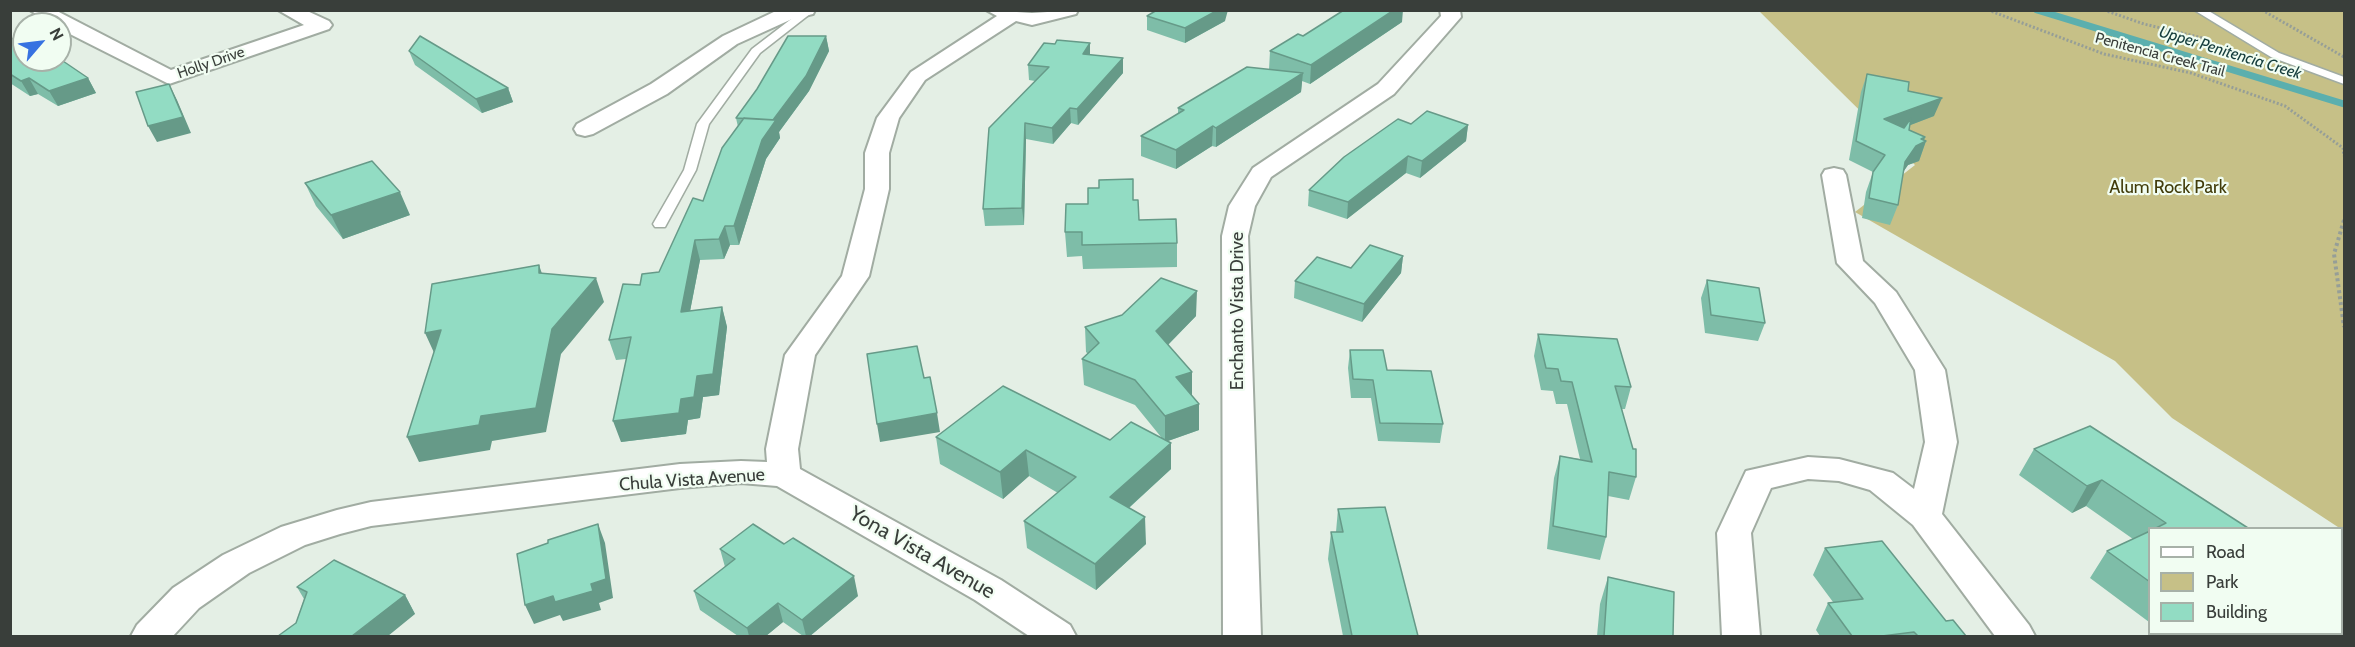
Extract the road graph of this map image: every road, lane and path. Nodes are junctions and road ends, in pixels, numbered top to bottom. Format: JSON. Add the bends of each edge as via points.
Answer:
{"nodes":[{"id":1,"x":39,"y":10,"type":"edge"},
{"id":2,"x":287,"y":10,"type":"edge"},
{"id":3,"x":808,"y":10,"type":"edge"},
{"id":4,"x":1069,"y":10,"type":"edge"},
{"id":5,"x":1450,"y":10,"type":"edge"},
{"id":6,"x":1988,"y":10,"type":"edge"},
{"id":7,"x":2104,"y":10,"type":"edge"},
{"id":8,"x":2199,"y":10,"type":"edge"},
{"id":9,"x":2262,"y":10,"type":"edge"},
{"id":10,"x":1003,"y":13,"type":"edge"},
{"id":11,"x":2210,"y":40,"type":"dead end"},
{"id":12,"x":2344,"y":57,"type":"edge"},
{"id":13,"x":2344,"y":81,"type":"edge"},
{"id":14,"x":585,"y":129,"type":"dead end"},
{"id":15,"x":2344,"y":156,"type":"edge"},
{"id":16,"x":1834,"y":175,"type":"dead end"},
{"id":17,"x":2344,"y":220,"type":"edge"},
{"id":18,"x":660,"y":224,"type":"dead end"},
{"id":19,"x":2344,"y":327,"type":"edge"},
{"id":20,"x":784,"y":475,"type":"junction"},
{"id":21,"x":1925,"y":516,"type":"junction"},
{"id":22,"x":150,"y":636,"type":"edge"},
{"id":23,"x":1057,"y":636,"type":"edge"},
{"id":24,"x":1242,"y":636,"type":"edge"},
{"id":25,"x":1741,"y":636,"type":"edge"},
{"id":26,"x":2016,"y":636,"type":"edge"}],
"edges":[{"from":1,"to":2,"type":"street","name":"Holly Drive","via":[[169,78],[321,25]]},
{"from":3,"to":14,"type":"street","via":[[786,14],[730,40],[658,88]]},
{"from":3,"to":18,"type":"lane","via":[[756,51],[703,124],[690,170]]},
{"from":4,"to":10,"type":"street","via":[[1032,19]]},
{"from":5,"to":24,"type":"street","name":"Enchanto Vista Drive","via":[[1451,17],[1386,89],[1261,173],[1242,206],[1235,236]]},
{"from":6,"to":15,"type":"path","name":"Penitencia Creek Trail","via":[[2104,54],[2191,73],[2285,106],[2343,148]]},
{"from":7,"to":11,"type":"path"},
{"from":8,"to":13,"type":"lane","via":[[2275,56]]},
{"from":9,"to":12,"type":"path"},
{"from":10,"to":20,"type":"street","name":"Chula Vista Avenue","via":[[918,76],[888,118],[877,153],[877,189],[855,276],[800,355],[782,449]]},
{"from":16,"to":21,"type":"street","via":[[1850,263],[1886,298],[1930,370],[1941,442]]},
{"from":17,"to":19,"type":"path","via":[[2334,254]]},
{"from":20,"to":22,"type":"street","name":"Chula Vista Avenue","via":[[741,472],[680,477],[371,514],[337,522],[293,536],[236,564],[186,598]]},
{"from":20,"to":23,"type":"street","name":"Yona Vista Avenue","via":[[987,590]]},
{"from":21,"to":25,"type":"street","via":[[1881,481],[1839,470],[1808,468],[1758,479],[1734,533]]},
{"from":21,"to":26,"type":"street"}]}
